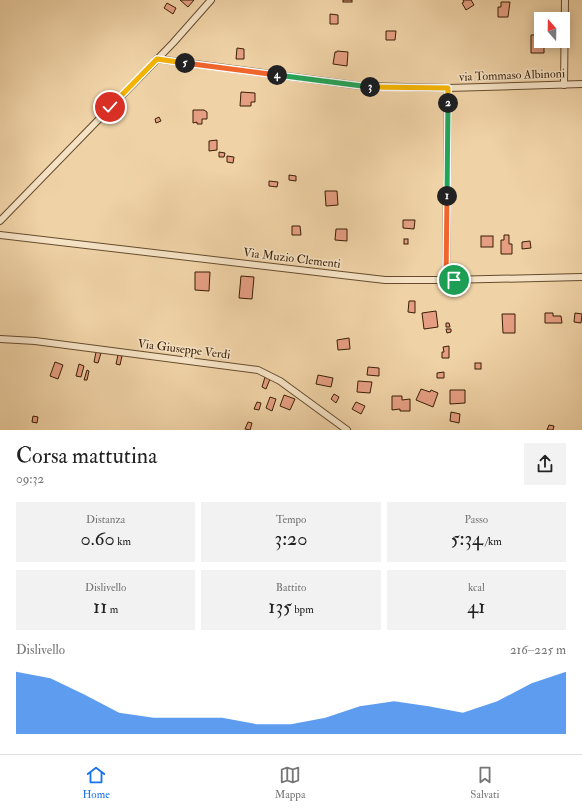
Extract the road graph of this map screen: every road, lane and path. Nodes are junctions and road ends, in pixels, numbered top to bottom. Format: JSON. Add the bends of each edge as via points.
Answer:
{"nodes":[{"id":1,"x":211,"y":0,"type":"edge"},
{"id":2,"x":565,"y":0,"type":"edge"},
{"id":3,"x":157,"y":59,"type":"junction"},
{"id":4,"x":582,"y":84,"type":"edge"},
{"id":5,"x":564,"y":85,"type":"junction"},
{"id":6,"x":448,"y":88,"type":"junction"},
{"id":7,"x":0,"y":221,"type":"edge"},
{"id":8,"x":0,"y":235,"type":"edge"},
{"id":9,"x":582,"y":277,"type":"edge"},
{"id":10,"x":446,"y":280,"type":"junction"},
{"id":11,"x":0,"y":339,"type":"edge"},
{"id":12,"x":347,"y":430,"type":"edge"}],
"edges":[{"from":1,"to":3,"type":"street"},
{"from":2,"to":5,"type":"street"},
{"from":3,"to":6,"type":"street","name":"via Tommaso Albinoni","via":[[362,86]]},
{"from":3,"to":7,"type":"street"},
{"from":4,"to":5,"type":"street","name":"via Tommaso Albinoni"},
{"from":5,"to":6,"type":"street","name":"via Tommaso Albinoni"},
{"from":6,"to":10,"type":"street"},
{"from":8,"to":10,"type":"street","name":"Via Muzio Clementi","via":[[377,279]]},
{"from":9,"to":10,"type":"street","name":"Via Muzio Clementi"},
{"from":11,"to":12,"type":"street","name":"Via Giuseppe Verdi","via":[[27,340],[258,370],[280,381]]}]}
